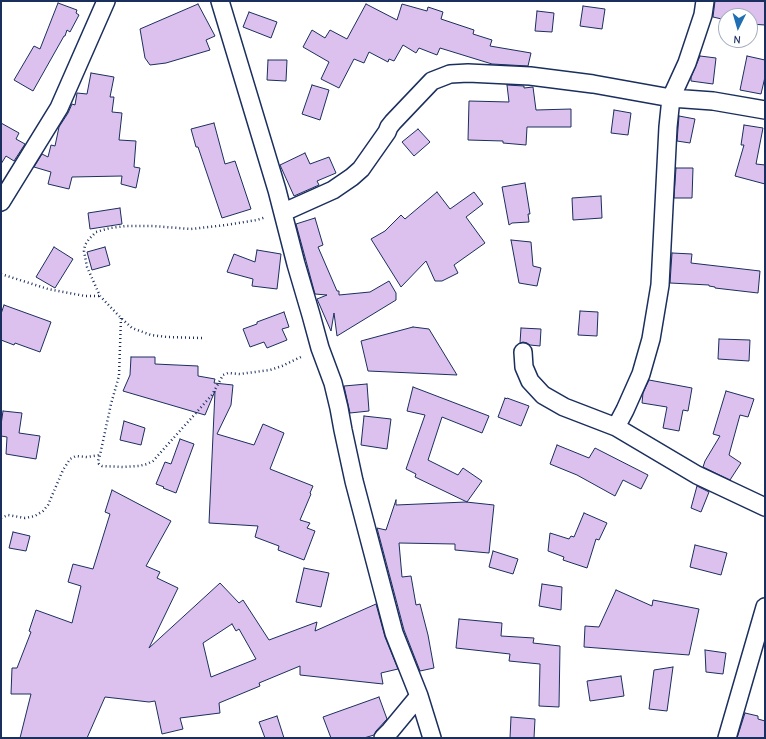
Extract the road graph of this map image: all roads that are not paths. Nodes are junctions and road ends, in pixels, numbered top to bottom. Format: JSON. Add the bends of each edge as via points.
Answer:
{"nodes":[{"id":1,"x":106,"y":1,"type":"edge"},
{"id":2,"x":220,"y":1,"type":"edge"},
{"id":3,"x":705,"y":1,"type":"edge"},
{"id":4,"x":671,"y":98,"type":"junction"},
{"id":5,"x":765,"y":110,"type":"edge"},
{"id":6,"x":1,"y":202,"type":"edge"},
{"id":7,"x":284,"y":212,"type":"junction"},
{"id":8,"x":523,"y":352,"type":"dead end"},
{"id":9,"x":616,"y":427,"type":"junction"},
{"id":10,"x":765,"y":507,"type":"edge"},
{"id":11,"x":765,"y":607,"type":"edge"},
{"id":12,"x":419,"y":696,"type":"junction"},
{"id":13,"x":383,"y":738,"type":"edge"},
{"id":14,"x":432,"y":738,"type":"edge"},
{"id":15,"x":727,"y":738,"type":"edge"}],
"edges":[{"from":1,"to":6,"type":"street","via":[[59,108]]},
{"from":2,"to":7,"type":"street"},
{"from":3,"to":4,"type":"street","via":[[687,63]]},
{"from":4,"to":5,"type":"street","via":[[713,101]]},
{"from":4,"to":7,"type":"street","via":[[530,76],[450,74],[432,82],[393,122],[361,169],[352,177],[333,190]]},
{"from":4,"to":9,"type":"street","via":[[660,285],[656,312],[640,374]]},
{"from":7,"to":12,"type":"street","via":[[320,348],[335,389],[354,481],[394,633]]},
{"from":8,"to":9,"type":"street","via":[[524,367],[530,381],[543,395],[564,407]]},
{"from":9,"to":10,"type":"street","via":[[697,475]]},
{"from":11,"to":15,"type":"street"},
{"from":12,"to":13,"type":"street"},
{"from":12,"to":14,"type":"street"}]}
